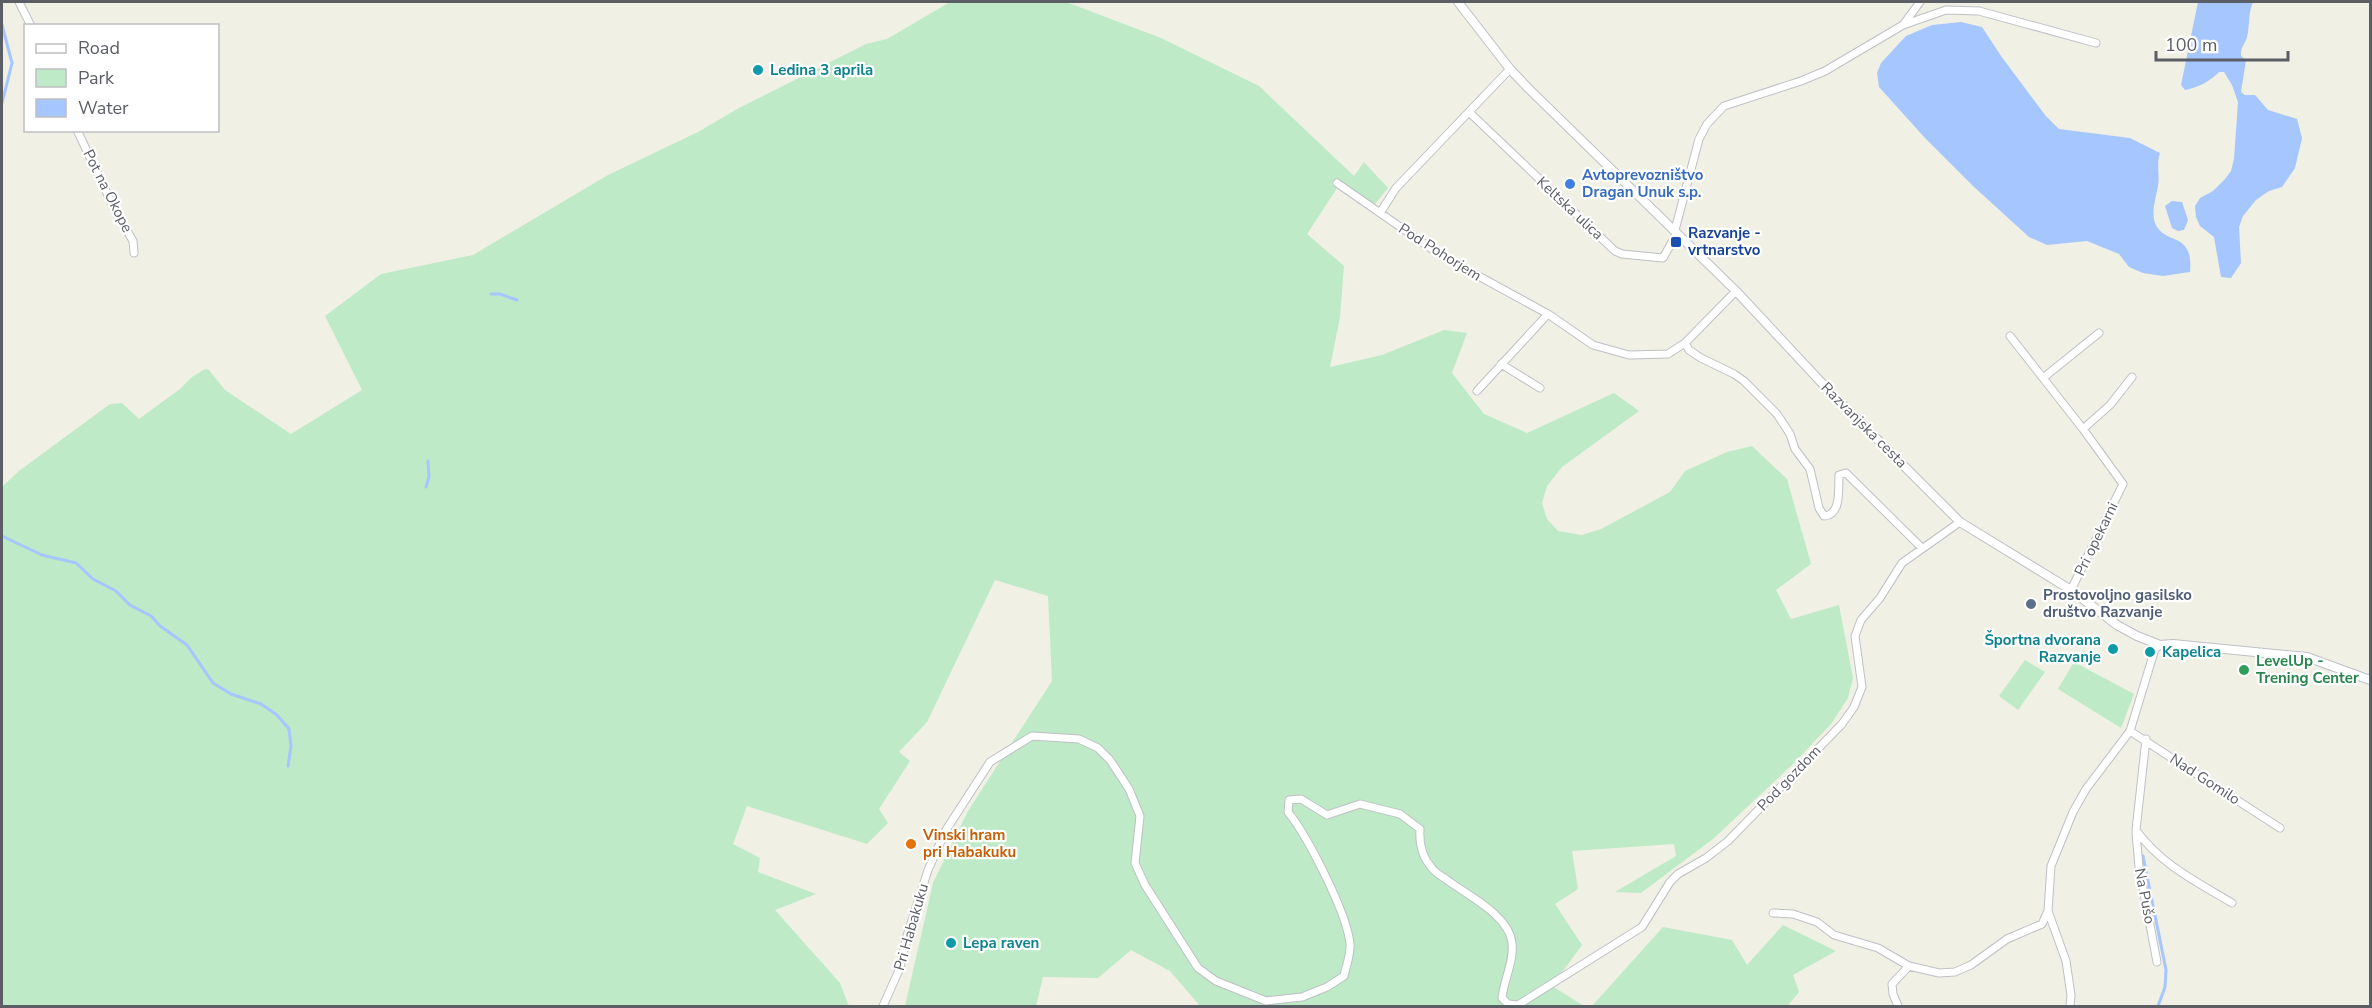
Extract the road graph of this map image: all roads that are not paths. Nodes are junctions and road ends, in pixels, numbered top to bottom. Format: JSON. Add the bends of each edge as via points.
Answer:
{"nodes":[{"id":1,"x":19,"y":2,"type":"edge"},
{"id":2,"x":1458,"y":2,"type":"edge"},
{"id":3,"x":1920,"y":2,"type":"edge"},
{"id":4,"x":30,"y":24,"type":"edge"},
{"id":5,"x":1903,"y":25,"type":"junction"},
{"id":6,"x":2096,"y":43,"type":"dead end"},
{"id":7,"x":1510,"y":69,"type":"junction"},
{"id":8,"x":1468,"y":112,"type":"junction"},
{"id":9,"x":78,"y":132,"type":"edge"},
{"id":10,"x":1337,"y":183,"type":"dead end"},
{"id":11,"x":1380,"y":213,"type":"junction"},
{"id":12,"x":1676,"y":231,"type":"junction"},
{"id":13,"x":134,"y":253,"type":"dead end"},
{"id":14,"x":1736,"y":291,"type":"junction"},
{"id":15,"x":1548,"y":314,"type":"junction"},
{"id":16,"x":2099,"y":333,"type":"dead end"},
{"id":17,"x":2010,"y":336,"type":"dead end"},
{"id":18,"x":1686,"y":343,"type":"junction"},
{"id":19,"x":1501,"y":364,"type":"junction"},
{"id":20,"x":2132,"y":377,"type":"dead end"},
{"id":21,"x":2043,"y":378,"type":"junction"},
{"id":22,"x":1540,"y":388,"type":"dead end"},
{"id":23,"x":1477,"y":391,"type":"dead end"},
{"id":24,"x":2083,"y":429,"type":"junction"},
{"id":25,"x":1960,"y":522,"type":"junction"},
{"id":26,"x":1922,"y":548,"type":"junction"},
{"id":27,"x":2071,"y":591,"type":"junction"},
{"id":28,"x":2158,"y":647,"type":"junction"},
{"id":29,"x":2370,"y":680,"type":"edge"},
{"id":30,"x":2130,"y":731,"type":"junction"},
{"id":31,"x":2146,"y":739,"type":"junction"},
{"id":32,"x":2280,"y":828,"type":"dead end"},
{"id":33,"x":2136,"y":830,"type":"junction"},
{"id":34,"x":2232,"y":903,"type":"dead end"},
{"id":35,"x":2048,"y":911,"type":"junction"},
{"id":36,"x":1773,"y":913,"type":"dead end"},
{"id":37,"x":2157,"y":962,"type":"dead end"},
{"id":38,"x":1909,"y":966,"type":"junction"},
{"id":39,"x":1198,"y":968,"type":"joint"},
{"id":40,"x":883,"y":1006,"type":"edge"},
{"id":41,"x":1898,"y":1006,"type":"edge"},
{"id":42,"x":2070,"y":1006,"type":"edge"}],
"edges":[{"from":1,"to":4,"type":"street"},
{"from":2,"to":7,"type":"street","name":"Razvanjska cesta"},
{"from":3,"to":5,"type":"street"},
{"from":5,"to":6,"type":"street","via":[[1946,10],[1979,11]]},
{"from":5,"to":12,"type":"street","via":[[1825,71],[1724,106],[1699,139]]},
{"from":7,"to":8,"type":"street"},
{"from":7,"to":12,"type":"street","name":"Razvanjska cesta"},
{"from":8,"to":11,"type":"street","via":[[1396,188]]},
{"from":8,"to":12,"type":"street","name":"Keltska ulica","via":[[1615,250],[1663,258]]},
{"from":9,"to":13,"type":"street","name":"Pot na Okope","via":[[133,241]]},
{"from":10,"to":11,"type":"street","name":"Pod Pohorjem"},
{"from":11,"to":15,"type":"street","name":"Pod Pohorjem","via":[[1442,256]]},
{"from":12,"to":14,"type":"street","name":"Razvanjska cesta"},
{"from":14,"to":18,"type":"street","name":"Pod Pohorjem"},
{"from":14,"to":25,"type":"street","name":"Razvanjska cesta"},
{"from":15,"to":18,"type":"street","name":"Pod Pohorjem","via":[[1593,345],[1629,355],[1668,354]]},
{"from":15,"to":19,"type":"street"},
{"from":16,"to":21,"type":"street"},
{"from":17,"to":21,"type":"street","name":"Pri opekarni"},
{"from":18,"to":26,"type":"street","via":[[1689,350],[1734,374],[1769,404],[1809,469],[1824,516],[1836,509],[1839,476],[1846,473]]},
{"from":19,"to":22,"type":"street"},
{"from":19,"to":23,"type":"street"},
{"from":20,"to":24,"type":"street","via":[[2110,405]]},
{"from":21,"to":24,"type":"street","name":"Pri opekarni"},
{"from":24,"to":27,"type":"street","name":"Pri opekarni","via":[[2123,484]]},
{"from":25,"to":26,"type":"street","name":"Pod gozdom"},
{"from":25,"to":27,"type":"street","name":"Razvanjska cesta"},
{"from":26,"to":39,"type":"street","name":"Pod gozdom","via":[[1902,563],[1861,620],[1855,636],[1862,687],[1842,724],[1728,841],[1678,873],[1642,927],[1518,1005],[1508,1004],[1502,998],[1512,941],[1502,920],[1432,869],[1419,845],[1420,829],[1400,814],[1360,804],[1328,815],[1301,800],[1289,800],[1288,812],[1301,828],[1346,920],[1351,947],[1344,976],[1302,997],[1266,1000],[1216,981]]},
{"from":27,"to":28,"type":"street","name":"Razvanjska cesta","via":[[2117,625]]},
{"from":28,"to":29,"type":"street","name":"Razvanjska cesta","via":[[2184,645],[2307,657]]},
{"from":28,"to":30,"type":"street"},
{"from":30,"to":31,"type":"street","name":"Nad Gomilo"},
{"from":30,"to":35,"type":"street","via":[[2073,812],[2050,866]]},
{"from":31,"to":32,"type":"street","name":"Nad Gomilo"},
{"from":31,"to":33,"type":"street","name":"Na Pušo"},
{"from":33,"to":34,"type":"street","via":[[2163,860]]},
{"from":33,"to":37,"type":"street","name":"Na Pušo"},
{"from":35,"to":38,"type":"street","via":[[2042,924],[2007,939],[1955,972],[1939,973]]},
{"from":35,"to":42,"type":"street","via":[[2066,962]]},
{"from":36,"to":38,"type":"street","via":[[1793,914],[1817,922],[1834,935],[1878,948]]},
{"from":38,"to":41,"type":"street","via":[[1892,984]]},
{"from":39,"to":40,"type":"street","name":"Pri Habakuku","via":[[1135,863],[1140,816],[1129,789],[1110,760],[1098,748],[1079,740],[1032,736],[990,762],[946,830],[928,870],[900,969]]}]}
